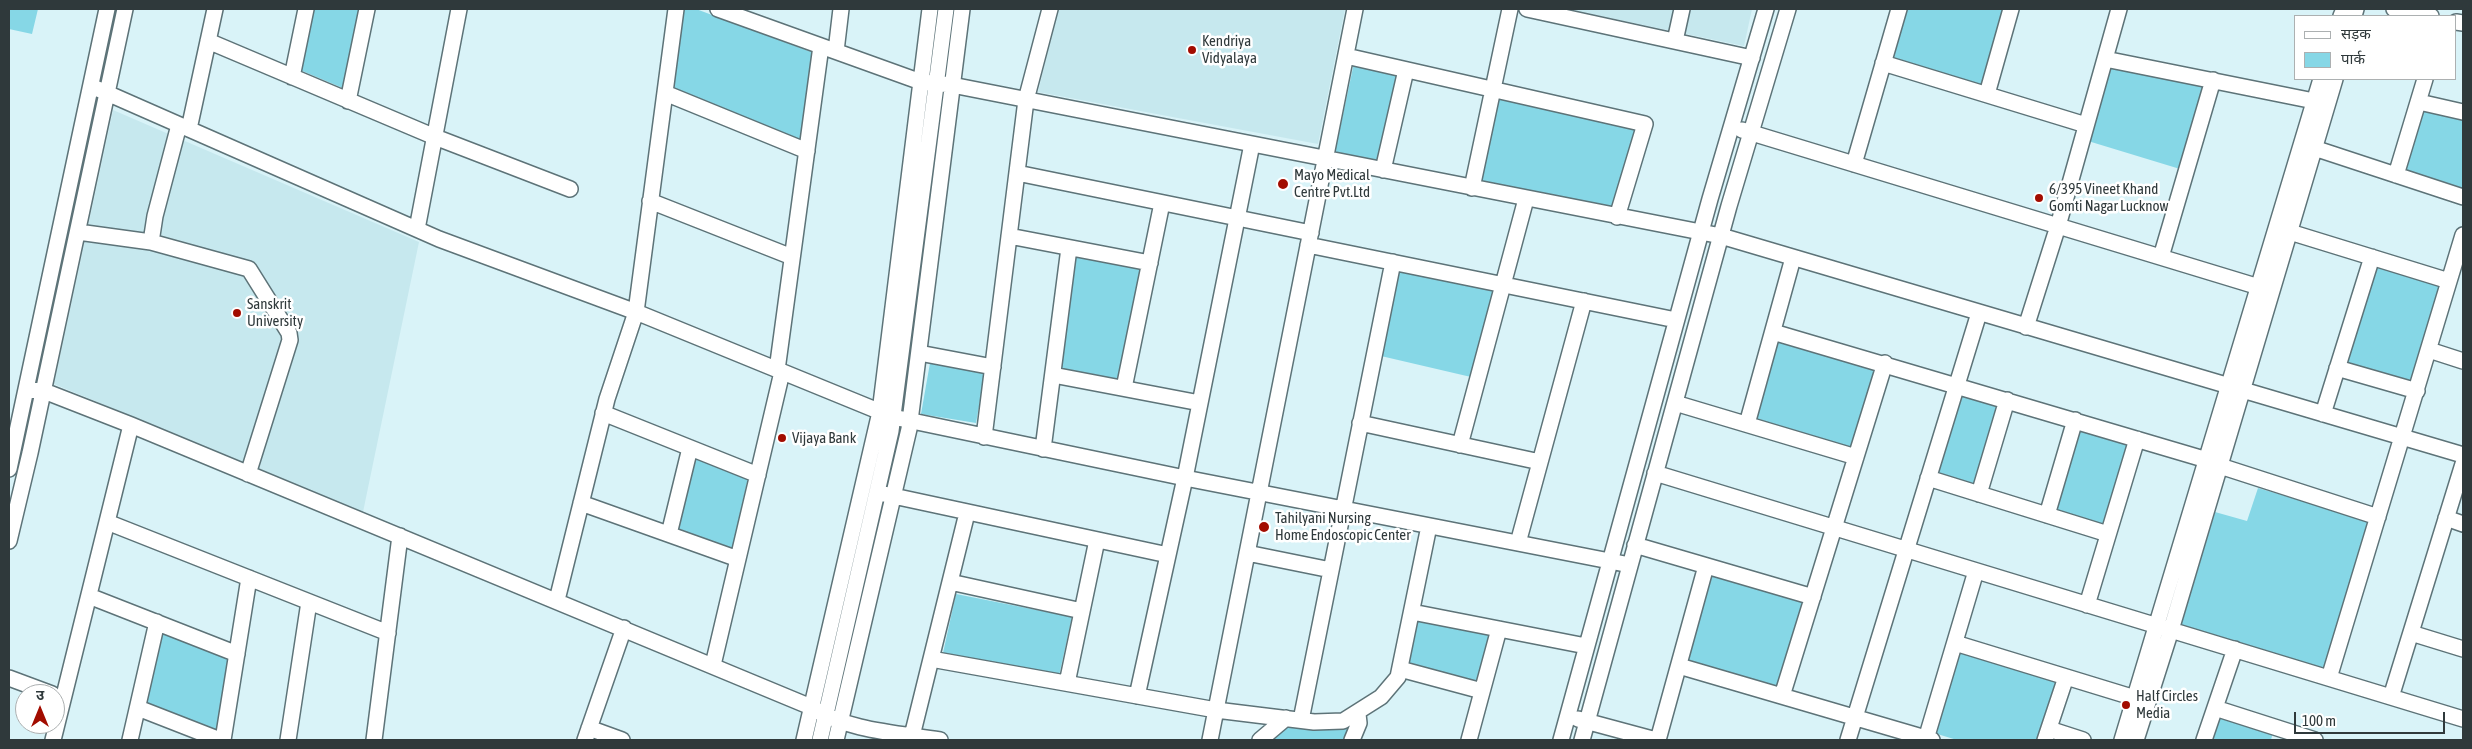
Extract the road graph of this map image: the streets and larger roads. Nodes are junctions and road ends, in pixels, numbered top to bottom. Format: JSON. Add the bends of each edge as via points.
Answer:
{"nodes":[{"id":1,"x":107,"y":9,"type":"edge"},
{"id":2,"x":125,"y":9,"type":"edge"},
{"id":3,"x":214,"y":9,"type":"edge"},
{"id":4,"x":306,"y":9,"type":"edge"},
{"id":5,"x":367,"y":9,"type":"edge"},
{"id":6,"x":459,"y":9,"type":"edge"},
{"id":7,"x":676,"y":9,"type":"edge"},
{"id":8,"x":718,"y":9,"type":"edge"},
{"id":9,"x":841,"y":9,"type":"edge"},
{"id":10,"x":930,"y":9,"type":"edge"},
{"id":11,"x":946,"y":9,"type":"edge"},
{"id":12,"x":962,"y":9,"type":"edge"},
{"id":13,"x":1050,"y":9,"type":"edge"},
{"id":14,"x":1356,"y":9,"type":"edge"},
{"id":15,"x":1510,"y":9,"type":"edge"},
{"id":16,"x":1527,"y":9,"type":"edge"},
{"id":17,"x":1682,"y":9,"type":"edge"},
{"id":18,"x":1766,"y":9,"type":"edge"},
{"id":19,"x":1788,"y":9,"type":"edge"},
{"id":20,"x":1899,"y":9,"type":"edge"},
{"id":21,"x":2011,"y":9,"type":"edge"},
{"id":22,"x":2119,"y":9,"type":"edge"},
{"id":23,"x":2394,"y":9,"type":"edge"},
{"id":24,"x":2427,"y":15,"type":"edge"},
{"id":25,"x":208,"y":41,"type":"junction"},
{"id":26,"x":1675,"y":41,"type":"junction"},
{"id":27,"x":821,"y":46,"type":"junction"},
{"id":28,"x":836,"y":52,"type":"junction"},
{"id":29,"x":1346,"y":56,"type":"junction"},
{"id":30,"x":1752,"y":58,"type":"junction"},
{"id":31,"x":2105,"y":58,"type":"junction"},
{"id":32,"x":1883,"y":63,"type":"junction"},
{"id":33,"x":1406,"y":70,"type":"junction"},
{"id":34,"x":292,"y":77,"type":"junction"},
{"id":35,"x":2214,"y":80,"type":"junction"},
{"id":36,"x":2320,"y":80,"type":"edge"},
{"id":37,"x":2334,"y":80,"type":"edge"},
{"id":38,"x":2425,"y":80,"type":"edge"},
{"id":39,"x":921,"y":82,"type":"junction"},
{"id":40,"x":937,"y":84,"type":"junction"},
{"id":41,"x":952,"y":85,"type":"junction"},
{"id":42,"x":90,"y":86,"type":"junction"},
{"id":43,"x":1493,"y":88,"type":"junction"},
{"id":44,"x":107,"y":93,"type":"junction"},
{"id":45,"x":665,"y":93,"type":"junction"},
{"id":46,"x":1986,"y":94,"type":"junction"},
{"id":47,"x":1026,"y":100,"type":"junction"},
{"id":48,"x":348,"y":101,"type":"junction"},
{"id":49,"x":2321,"y":102,"type":"junction"},
{"id":50,"x":2419,"y":102,"type":"junction"},
{"id":51,"x":2463,"y":112,"type":"edge"},
{"id":52,"x":1731,"y":126,"type":"junction"},
{"id":53,"x":2086,"y":126,"type":"junction"},
{"id":54,"x":184,"y":127,"type":"junction"},
{"id":55,"x":1751,"y":133,"type":"junction"},
{"id":56,"x":434,"y":137,"type":"junction"},
{"id":57,"x":1252,"y":144,"type":"junction"},
{"id":58,"x":2314,"y":148,"type":"junction"},
{"id":59,"x":807,"y":151,"type":"junction"},
{"id":60,"x":1325,"y":159,"type":"junction"},
{"id":61,"x":1854,"y":164,"type":"junction"},
{"id":62,"x":1384,"y":170,"type":"junction"},
{"id":63,"x":1017,"y":174,"type":"junction"},
{"id":64,"x":2396,"y":175,"type":"junction"},
{"id":65,"x":1472,"y":188,"type":"junction"},
{"id":66,"x":570,"y":189,"type":"dead end"},
{"id":67,"x":2463,"y":197,"type":"edge"},
{"id":68,"x":1526,"y":199,"type":"junction"},
{"id":69,"x":650,"y":201,"type":"junction"},
{"id":70,"x":1162,"y":203,"type":"junction"},
{"id":71,"x":1617,"y":217,"type":"junction"},
{"id":72,"x":1237,"y":218,"type":"junction"},
{"id":73,"x":2058,"y":226,"type":"junction"},
{"id":74,"x":417,"y":229,"type":"junction"},
{"id":75,"x":2283,"y":229,"type":"junction"},
{"id":76,"x":78,"y":232,"type":"junction"},
{"id":77,"x":1700,"y":234,"type":"junction"},
{"id":78,"x":2463,"y":235,"type":"edge"},
{"id":79,"x":1009,"y":236,"type":"junction"},
{"id":80,"x":1721,"y":236,"type":"junction"},
{"id":81,"x":1309,"y":239,"type":"junction"},
{"id":82,"x":151,"y":242,"type":"junction"},
{"id":83,"x":1069,"y":248,"type":"junction"},
{"id":84,"x":792,"y":257,"type":"junction"},
{"id":85,"x":2372,"y":257,"type":"junction"},
{"id":86,"x":1793,"y":258,"type":"junction"},
{"id":87,"x":2161,"y":258,"type":"junction"},
{"id":88,"x":1393,"y":262,"type":"junction"},
{"id":89,"x":1150,"y":264,"type":"junction"},
{"id":90,"x":2449,"y":281,"type":"junction"},
{"id":91,"x":1503,"y":285,"type":"junction"},
{"id":92,"x":2259,"y":287,"type":"junction"},
{"id":93,"x":1584,"y":301,"type":"junction"},
{"id":94,"x":636,"y":312,"type":"junction"},
{"id":95,"x":1979,"y":313,"type":"junction"},
{"id":96,"x":1676,"y":320,"type":"junction"},
{"id":97,"x":2026,"y":327,"type":"junction"},
{"id":98,"x":1773,"y":332,"type":"junction"},
{"id":99,"x":2429,"y":350,"type":"junction"},
{"id":100,"x":919,"y":353,"type":"junction"},
{"id":101,"x":2463,"y":361,"type":"edge"},
{"id":102,"x":1885,"y":363,"type":"junction"},
{"id":103,"x":992,"y":367,"type":"junction"},
{"id":104,"x":2337,"y":368,"type":"junction"},
{"id":105,"x":780,"y":371,"type":"junction"},
{"id":106,"x":1053,"y":375,"type":"junction"},
{"id":107,"x":1957,"y":385,"type":"junction"},
{"id":108,"x":1124,"y":388,"type":"junction"},
{"id":109,"x":2236,"y":388,"type":"junction"},
{"id":110,"x":27,"y":390,"type":"junction"},
{"id":111,"x":2417,"y":391,"type":"junction"},
{"id":112,"x":43,"y":396,"type":"junction"},
{"id":113,"x":2007,"y":400,"type":"junction"},
{"id":114,"x":1200,"y":403,"type":"junction"},
{"id":115,"x":1675,"y":403,"type":"junction"},
{"id":116,"x":603,"y":413,"type":"junction"},
{"id":117,"x":2323,"y":414,"type":"junction"},
{"id":118,"x":886,"y":415,"type":"junction"},
{"id":119,"x":2075,"y":420,"type":"junction"},
{"id":120,"x":910,"y":422,"type":"junction"},
{"id":121,"x":1360,"y":424,"type":"junction"},
{"id":122,"x":1747,"y":424,"type":"junction"},
{"id":123,"x":129,"y":430,"type":"junction"},
{"id":124,"x":984,"y":437,"type":"junction"},
{"id":125,"x":2403,"y":437,"type":"junction"},
{"id":126,"x":2137,"y":439,"type":"junction"},
{"id":127,"x":1460,"y":445,"type":"junction"},
{"id":128,"x":690,"y":448,"type":"junction"},
{"id":129,"x":1043,"y":449,"type":"junction"},
{"id":130,"x":2463,"y":455,"type":"edge"},
{"id":131,"x":1856,"y":457,"type":"junction"},
{"id":132,"x":1540,"y":462,"type":"junction"},
{"id":133,"x":2213,"y":463,"type":"junction"},
{"id":134,"x":2463,"y":464,"type":"edge"},
{"id":135,"x":9,"y":469,"type":"edge"},
{"id":136,"x":248,"y":474,"type":"junction"},
{"id":137,"x":1655,"y":474,"type":"junction"},
{"id":138,"x":758,"y":475,"type":"junction"},
{"id":139,"x":1185,"y":478,"type":"junction"},
{"id":140,"x":1928,"y":478,"type":"junction"},
{"id":141,"x":877,"y":492,"type":"junction"},
{"id":142,"x":1259,"y":493,"type":"junction"},
{"id":143,"x":1979,"y":494,"type":"junction"},
{"id":144,"x":893,"y":496,"type":"junction"},
{"id":145,"x":581,"y":503,"type":"junction"},
{"id":146,"x":1343,"y":509,"type":"junction"},
{"id":147,"x":967,"y":513,"type":"junction"},
{"id":148,"x":2048,"y":515,"type":"junction"},
{"id":149,"x":2378,"y":517,"type":"junction"},
{"id":150,"x":2446,"y":518,"type":"junction"},
{"id":151,"x":107,"y":522,"type":"junction"},
{"id":152,"x":2463,"y":524,"type":"edge"},
{"id":153,"x":1429,"y":526,"type":"junction"},
{"id":154,"x":1835,"y":528,"type":"junction"},
{"id":155,"x":669,"y":534,"type":"junction"},
{"id":156,"x":2108,"y":534,"type":"junction"},
{"id":157,"x":1097,"y":540,"type":"junction"},
{"id":158,"x":9,"y":541,"type":"edge"},
{"id":159,"x":399,"y":541,"type":"junction"},
{"id":160,"x":1518,"y":543,"type":"junction"},
{"id":161,"x":1636,"y":545,"type":"junction"},
{"id":162,"x":1906,"y":549,"type":"junction"},
{"id":163,"x":1247,"y":553,"type":"junction"},
{"id":164,"x":1168,"y":555,"type":"junction"},
{"id":165,"x":738,"y":559,"type":"junction"},
{"id":166,"x":1609,"y":561,"type":"junction"},
{"id":167,"x":1630,"y":565,"type":"junction"},
{"id":168,"x":1706,"y":566,"type":"junction"},
{"id":169,"x":1331,"y":570,"type":"junction"},
{"id":170,"x":1976,"y":571,"type":"junction"},
{"id":171,"x":249,"y":578,"type":"junction"},
{"id":172,"x":950,"y":582,"type":"junction"},
{"id":173,"x":89,"y":596,"type":"junction"},
{"id":174,"x":1813,"y":597,"type":"junction"},
{"id":175,"x":557,"y":600,"type":"junction"},
{"id":176,"x":309,"y":602,"type":"junction"},
{"id":177,"x":2087,"y":605,"type":"junction"},
{"id":178,"x":1082,"y":611,"type":"junction"},
{"id":179,"x":1412,"y":612,"type":"junction"},
{"id":180,"x":157,"y":622,"type":"junction"},
{"id":181,"x":2164,"y":628,"type":"junction"},
{"id":182,"x":1499,"y":629,"type":"junction"},
{"id":183,"x":622,"y":632,"type":"junction"},
{"id":184,"x":388,"y":633,"type":"junction"},
{"id":185,"x":2411,"y":633,"type":"junction"},
{"id":186,"x":1954,"y":644,"type":"junction"},
{"id":187,"x":1586,"y":646,"type":"junction"},
{"id":188,"x":2463,"y":649,"type":"edge"},
{"id":189,"x":2235,"y":650,"type":"junction"},
{"id":190,"x":237,"y":654,"type":"junction"},
{"id":191,"x":931,"y":659,"type":"junction"},
{"id":192,"x":713,"y":665,"type":"junction"},
{"id":193,"x":1680,"y":666,"type":"junction"},
{"id":194,"x":1400,"y":669,"type":"junction"},
{"id":195,"x":2066,"y":677,"type":"junction"},
{"id":196,"x":9,"y":678,"type":"edge"},
{"id":197,"x":2329,"y":678,"type":"junction"},
{"id":198,"x":1067,"y":683,"type":"junction"},
{"id":199,"x":25,"y":684,"type":"edge"},
{"id":200,"x":61,"y":684,"type":"edge"},
{"id":201,"x":1482,"y":692,"type":"junction"},
{"id":202,"x":1137,"y":696,"type":"junction"},
{"id":203,"x":1782,"y":696,"type":"junction"},
{"id":204,"x":2392,"y":697,"type":"junction"},
{"id":205,"x":2135,"y":698,"type":"junction"},
{"id":206,"x":138,"y":708,"type":"junction"},
{"id":207,"x":2215,"y":708,"type":"junction"},
{"id":208,"x":1216,"y":710,"type":"junction"},
{"id":209,"x":810,"y":711,"type":"junction"},
{"id":210,"x":1358,"y":714,"type":"junction"},
{"id":211,"x":1567,"y":715,"type":"junction"},
{"id":212,"x":826,"y":716,"type":"junction"},
{"id":213,"x":1855,"y":717,"type":"junction"},
{"id":214,"x":1293,"y":719,"type":"junction"},
{"id":215,"x":2463,"y":719,"type":"edge"},
{"id":216,"x":1587,"y":721,"type":"junction"},
{"id":217,"x":840,"y":722,"type":"junction"},
{"id":218,"x":587,"y":734,"type":"edge"},
{"id":219,"x":2047,"y":735,"type":"edge"},
{"id":220,"x":2279,"y":735,"type":"edge"},
{"id":221,"x":912,"y":738,"type":"edge"},
{"id":222,"x":1929,"y":739,"type":"edge"},
{"id":223,"x":130,"y":740,"type":"edge"},
{"id":224,"x":221,"y":740,"type":"edge"},
{"id":225,"x":288,"y":740,"type":"edge"},
{"id":226,"x":374,"y":740,"type":"edge"},
{"id":227,"x":622,"y":740,"type":"edge"},
{"id":228,"x":804,"y":740,"type":"edge"},
{"id":229,"x":820,"y":740,"type":"edge"},
{"id":230,"x":836,"y":740,"type":"edge"},
{"id":231,"x":940,"y":740,"type":"edge"},
{"id":232,"x":1210,"y":740,"type":"edge"},
{"id":233,"x":1262,"y":740,"type":"edge"},
{"id":234,"x":1352,"y":740,"type":"edge"},
{"id":235,"x":1469,"y":740,"type":"edge"},
{"id":236,"x":1560,"y":740,"type":"edge"},
{"id":237,"x":1582,"y":740,"type":"edge"},
{"id":238,"x":1657,"y":740,"type":"edge"},
{"id":239,"x":1848,"y":740,"type":"edge"},
{"id":240,"x":2083,"y":740,"type":"edge"},
{"id":241,"x":2122,"y":740,"type":"edge"},
{"id":242,"x":2136,"y":740,"type":"edge"},
{"id":243,"x":2204,"y":740,"type":"edge"},
{"id":244,"x":2315,"y":740,"type":"edge"}],
"edges":[{"from":1,"to":42,"type":"street"},
{"from":2,"to":44,"type":"street"},
{"from":3,"to":25,"type":"street"},
{"from":4,"to":34,"type":"street"},
{"from":5,"to":48,"type":"street"},
{"from":6,"to":56,"type":"street"},
{"from":7,"to":45,"type":"street"},
{"from":8,"to":27,"type":"street"},
{"from":9,"to":28,"type":"street"},
{"from":10,"to":39,"type":"street"},
{"from":11,"to":40,"type":"street"},
{"from":12,"to":41,"type":"street"},
{"from":13,"to":47,"type":"street"},
{"from":14,"to":29,"type":"street"},
{"from":15,"to":43,"type":"street"},
{"from":16,"to":26,"type":"street"},
{"from":17,"to":26,"type":"street"},
{"from":18,"to":30,"type":"street"},
{"from":19,"to":55,"type":"street"},
{"from":20,"to":32,"type":"street"},
{"from":21,"to":46,"type":"street"},
{"from":22,"to":31,"type":"street"},
{"from":23,"to":24,"type":"street"},
{"from":25,"to":34,"type":"street"},
{"from":25,"to":54,"type":"street"},
{"from":26,"to":30,"type":"street"},
{"from":27,"to":28,"type":"street"},
{"from":27,"to":59,"type":"street"},
{"from":28,"to":39,"type":"street"},
{"from":29,"to":33,"type":"street"},
{"from":29,"to":60,"type":"street"},
{"from":30,"to":52,"type":"street"},
{"from":31,"to":35,"type":"street"},
{"from":31,"to":53,"type":"street"},
{"from":32,"to":46,"type":"street"},
{"from":32,"to":61,"type":"street"},
{"from":33,"to":43,"type":"street"},
{"from":33,"to":62,"type":"street"},
{"from":34,"to":48,"type":"street"},
{"from":35,"to":49,"type":"street"},
{"from":35,"to":87,"type":"street"},
{"from":36,"to":49,"type":"street"},
{"from":37,"to":49,"type":"street"},
{"from":38,"to":50,"type":"street"},
{"from":39,"to":40,"type":"street"},
{"from":39,"to":118,"type":"street"},
{"from":40,"to":41,"type":"street"},
{"from":40,"to":118,"type":"street"},
{"from":41,"to":47,"type":"street"},
{"from":41,"to":100,"type":"street"},
{"from":42,"to":44,"type":"street"},
{"from":42,"to":110,"type":"street"},
{"from":43,"to":65,"type":"street"},
{"from":43,"to":71,"type":"street","via":[[1645,124]]},
{"from":44,"to":54,"type":"street"},
{"from":44,"to":76,"type":"street"},
{"from":45,"to":59,"type":"street"},
{"from":45,"to":69,"type":"street"},
{"from":46,"to":53,"type":"street"},
{"from":47,"to":57,"type":"street"},
{"from":47,"to":63,"type":"street"},
{"from":48,"to":56,"type":"street"},
{"from":49,"to":58,"type":"street"},
{"from":49,"to":75,"type":"street"},
{"from":50,"to":51,"type":"street"},
{"from":50,"to":64,"type":"street"},
{"from":52,"to":55,"type":"street"},
{"from":52,"to":77,"type":"street"},
{"from":53,"to":73,"type":"street"},
{"from":54,"to":74,"type":"street"},
{"from":54,"to":82,"type":"street","via":[[155,216]]},
{"from":55,"to":61,"type":"street"},
{"from":55,"to":80,"type":"street"},
{"from":56,"to":66,"type":"street"},
{"from":56,"to":74,"type":"street"},
{"from":57,"to":60,"type":"street"},
{"from":57,"to":72,"type":"street"},
{"from":58,"to":64,"type":"street"},
{"from":58,"to":75,"type":"street"},
{"from":59,"to":84,"type":"street"},
{"from":60,"to":62,"type":"street"},
{"from":60,"to":81,"type":"street"},
{"from":61,"to":73,"type":"street"},
{"from":62,"to":65,"type":"street"},
{"from":63,"to":70,"type":"street"},
{"from":63,"to":79,"type":"street"},
{"from":64,"to":67,"type":"street"},
{"from":65,"to":68,"type":"street"},
{"from":68,"to":71,"type":"street"},
{"from":68,"to":91,"type":"street"},
{"from":69,"to":84,"type":"street"},
{"from":69,"to":94,"type":"street"},
{"from":70,"to":72,"type":"street"},
{"from":70,"to":89,"type":"street"},
{"from":71,"to":77,"type":"street"},
{"from":72,"to":81,"type":"street"},
{"from":72,"to":114,"type":"street"},
{"from":73,"to":87,"type":"street"},
{"from":73,"to":97,"type":"street"},
{"from":74,"to":94,"type":"street"},
{"from":75,"to":85,"type":"street"},
{"from":75,"to":92,"type":"street"},
{"from":75,"to":109,"type":"street"},
{"from":76,"to":82,"type":"street"},
{"from":76,"to":112,"type":"street"},
{"from":77,"to":80,"type":"street"},
{"from":77,"to":96,"type":"street"},
{"from":78,"to":90,"type":"street"},
{"from":79,"to":83,"type":"street"},
{"from":79,"to":103,"type":"street"},
{"from":80,"to":86,"type":"street"},
{"from":80,"to":115,"type":"street"},
{"from":81,"to":88,"type":"street"},
{"from":81,"to":142,"type":"street"},
{"from":82,"to":136,"type":"street","via":[[249,268],[289,333],[290,340]]},
{"from":83,"to":89,"type":"street"},
{"from":83,"to":106,"type":"street"},
{"from":84,"to":105,"type":"street"},
{"from":85,"to":90,"type":"street"},
{"from":85,"to":104,"type":"street"},
{"from":86,"to":95,"type":"street"},
{"from":86,"to":98,"type":"street"},
{"from":87,"to":92,"type":"street"},
{"from":88,"to":91,"type":"street"},
{"from":88,"to":121,"type":"street"},
{"from":89,"to":108,"type":"street"},
{"from":90,"to":99,"type":"street"},
{"from":91,"to":93,"type":"street"},
{"from":91,"to":127,"type":"street"},
{"from":92,"to":109,"type":"street"},
{"from":93,"to":96,"type":"street"},
{"from":93,"to":132,"type":"street"},
{"from":94,"to":105,"type":"street"},
{"from":94,"to":116,"type":"street"},
{"from":95,"to":97,"type":"street"},
{"from":95,"to":107,"type":"street"},
{"from":96,"to":166,"type":"street"},
{"from":97,"to":109,"type":"street"},
{"from":98,"to":102,"type":"street"},
{"from":98,"to":122,"type":"street"},
{"from":99,"to":101,"type":"street"},
{"from":99,"to":111,"type":"street"},
{"from":100,"to":103,"type":"street"},
{"from":100,"to":120,"type":"street"},
{"from":102,"to":107,"type":"street"},
{"from":102,"to":131,"type":"street"},
{"from":103,"to":124,"type":"street"},
{"from":104,"to":111,"type":"street"},
{"from":104,"to":117,"type":"street"},
{"from":105,"to":118,"type":"street"},
{"from":105,"to":138,"type":"street"},
{"from":106,"to":108,"type":"street"},
{"from":106,"to":129,"type":"street"},
{"from":107,"to":113,"type":"street"},
{"from":107,"to":140,"type":"street"},
{"from":108,"to":114,"type":"street"},
{"from":109,"to":117,"type":"street"},
{"from":109,"to":133,"type":"street"},
{"from":110,"to":112,"type":"street"},
{"from":110,"to":135,"type":"street"},
{"from":111,"to":125,"type":"street"},
{"from":112,"to":123,"type":"street"},
{"from":112,"to":158,"type":"street"},
{"from":113,"to":119,"type":"street"},
{"from":113,"to":143,"type":"street"},
{"from":114,"to":139,"type":"street"},
{"from":115,"to":122,"type":"street"},
{"from":115,"to":137,"type":"street"},
{"from":116,"to":128,"type":"street"},
{"from":116,"to":145,"type":"street"},
{"from":117,"to":125,"type":"street"},
{"from":118,"to":120,"type":"street"},
{"from":118,"to":141,"type":"street"},
{"from":118,"to":209,"type":"street"},
{"from":119,"to":126,"type":"street"},
{"from":119,"to":148,"type":"street"},
{"from":120,"to":124,"type":"street"},
{"from":120,"to":144,"type":"street"},
{"from":121,"to":127,"type":"street"},
{"from":121,"to":146,"type":"street"},
{"from":122,"to":131,"type":"street"},
{"from":123,"to":136,"type":"street"},
{"from":123,"to":151,"type":"street"},
{"from":123,"to":159,"type":"street"},
{"from":124,"to":129,"type":"street"},
{"from":125,"to":130,"type":"street"},
{"from":125,"to":149,"type":"street"},
{"from":126,"to":133,"type":"street"},
{"from":126,"to":156,"type":"street"},
{"from":127,"to":132,"type":"street"},
{"from":128,"to":138,"type":"street"},
{"from":128,"to":155,"type":"street"},
{"from":129,"to":139,"type":"street"},
{"from":131,"to":154,"type":"street"},
{"from":132,"to":160,"type":"street"},
{"from":133,"to":149,"type":"street"},
{"from":133,"to":181,"type":"street"},
{"from":134,"to":150,"type":"street"},
{"from":136,"to":159,"type":"street"},
{"from":137,"to":154,"type":"street"},
{"from":137,"to":161,"type":"street"},
{"from":138,"to":165,"type":"street"},
{"from":139,"to":142,"type":"street"},
{"from":139,"to":164,"type":"street"},
{"from":140,"to":143,"type":"street"},
{"from":140,"to":162,"type":"street"},
{"from":141,"to":144,"type":"street"},
{"from":141,"to":212,"type":"street"},
{"from":142,"to":146,"type":"street"},
{"from":142,"to":163,"type":"street"},
{"from":143,"to":148,"type":"street"},
{"from":144,"to":147,"type":"street"},
{"from":144,"to":217,"type":"street"},
{"from":145,"to":155,"type":"street"},
{"from":145,"to":175,"type":"street"},
{"from":146,"to":153,"type":"street"},
{"from":146,"to":169,"type":"street"},
{"from":147,"to":157,"type":"street"},
{"from":147,"to":172,"type":"street"},
{"from":148,"to":156,"type":"street"},
{"from":149,"to":197,"type":"street"},
{"from":150,"to":152,"type":"street"},
{"from":150,"to":185,"type":"street"},
{"from":151,"to":171,"type":"street"},
{"from":151,"to":173,"type":"street"},
{"from":153,"to":160,"type":"street"},
{"from":153,"to":179,"type":"street"},
{"from":154,"to":162,"type":"street"},
{"from":154,"to":174,"type":"street"},
{"from":155,"to":165,"type":"street"},
{"from":156,"to":177,"type":"street"},
{"from":157,"to":164,"type":"street"},
{"from":157,"to":178,"type":"street"},
{"from":159,"to":175,"type":"street"},
{"from":159,"to":183,"type":"street"},
{"from":159,"to":184,"type":"street"},
{"from":160,"to":166,"type":"street"},
{"from":161,"to":167,"type":"street"},
{"from":161,"to":168,"type":"street"},
{"from":162,"to":170,"type":"street"},
{"from":162,"to":213,"type":"street"},
{"from":163,"to":169,"type":"street"},
{"from":163,"to":208,"type":"street"},
{"from":164,"to":202,"type":"street"},
{"from":165,"to":192,"type":"street"},
{"from":166,"to":167,"type":"street"},
{"from":166,"to":187,"type":"street"},
{"from":167,"to":216,"type":"street"},
{"from":168,"to":174,"type":"street"},
{"from":168,"to":193,"type":"street"},
{"from":169,"to":214,"type":"street"},
{"from":170,"to":177,"type":"street"},
{"from":170,"to":186,"type":"street"},
{"from":171,"to":176,"type":"street"},
{"from":171,"to":190,"type":"street"},
{"from":172,"to":178,"type":"street"},
{"from":172,"to":191,"type":"street"},
{"from":173,"to":180,"type":"street"},
{"from":173,"to":200,"type":"street"},
{"from":174,"to":203,"type":"street"},
{"from":175,"to":183,"type":"street"},
{"from":176,"to":184,"type":"street"},
{"from":176,"to":225,"type":"street"},
{"from":177,"to":181,"type":"street"},
{"from":178,"to":198,"type":"street"},
{"from":179,"to":182,"type":"street"},
{"from":179,"to":194,"type":"street"},
{"from":180,"to":190,"type":"street"},
{"from":180,"to":206,"type":"street"},
{"from":181,"to":189,"type":"street"},
{"from":181,"to":205,"type":"street"},
{"from":181,"to":242,"type":"street"},
{"from":182,"to":187,"type":"street"},
{"from":182,"to":201,"type":"street"},
{"from":183,"to":192,"type":"street"},
{"from":183,"to":209,"type":"street"},
{"from":183,"to":218,"type":"street"},
{"from":184,"to":226,"type":"street"},
{"from":185,"to":188,"type":"street"},
{"from":185,"to":204,"type":"street"},
{"from":186,"to":195,"type":"street"},
{"from":186,"to":222,"type":"street"},
{"from":187,"to":211,"type":"street"},
{"from":189,"to":197,"type":"street"},
{"from":189,"to":207,"type":"street"},
{"from":190,"to":224,"type":"street"},
{"from":191,"to":198,"type":"street"},
{"from":191,"to":221,"type":"street"},
{"from":192,"to":209,"type":"street"},
{"from":193,"to":203,"type":"street"},
{"from":193,"to":238,"type":"street"},
{"from":194,"to":201,"type":"street"},
{"from":194,"to":210,"type":"street","via":[[1398,677],[1381,697]]},
{"from":195,"to":205,"type":"street"},
{"from":195,"to":219,"type":"street"},
{"from":196,"to":199,"type":"street"},
{"from":197,"to":204,"type":"street"},
{"from":198,"to":202,"type":"street"},
{"from":201,"to":235,"type":"street"},
{"from":202,"to":208,"type":"street"},
{"from":203,"to":213,"type":"street"},
{"from":204,"to":215,"type":"street"},
{"from":205,"to":241,"type":"street"},
{"from":206,"to":223,"type":"street"},
{"from":206,"to":224,"type":"street"},
{"from":207,"to":220,"type":"street"},
{"from":207,"to":243,"type":"street"},
{"from":208,"to":214,"type":"street"},
{"from":208,"to":232,"type":"street"},
{"from":209,"to":212,"type":"street"},
{"from":209,"to":228,"type":"street"},
{"from":210,"to":214,"type":"street","via":[[1343,721]]},
{"from":210,"to":234,"type":"street","via":[[1359,723]]},
{"from":211,"to":216,"type":"street"},
{"from":211,"to":236,"type":"street"},
{"from":212,"to":217,"type":"street"},
{"from":212,"to":229,"type":"street"},
{"from":213,"to":222,"type":"street"},
{"from":213,"to":239,"type":"street"},
{"from":214,"to":233,"type":"street"},
{"from":216,"to":237,"type":"street"},
{"from":216,"to":238,"type":"street"},
{"from":217,"to":221,"type":"street"},
{"from":217,"to":230,"type":"street"},
{"from":218,"to":227,"type":"street"},
{"from":219,"to":240,"type":"street"},
{"from":220,"to":244,"type":"street"},
{"from":221,"to":231,"type":"street"}]}
